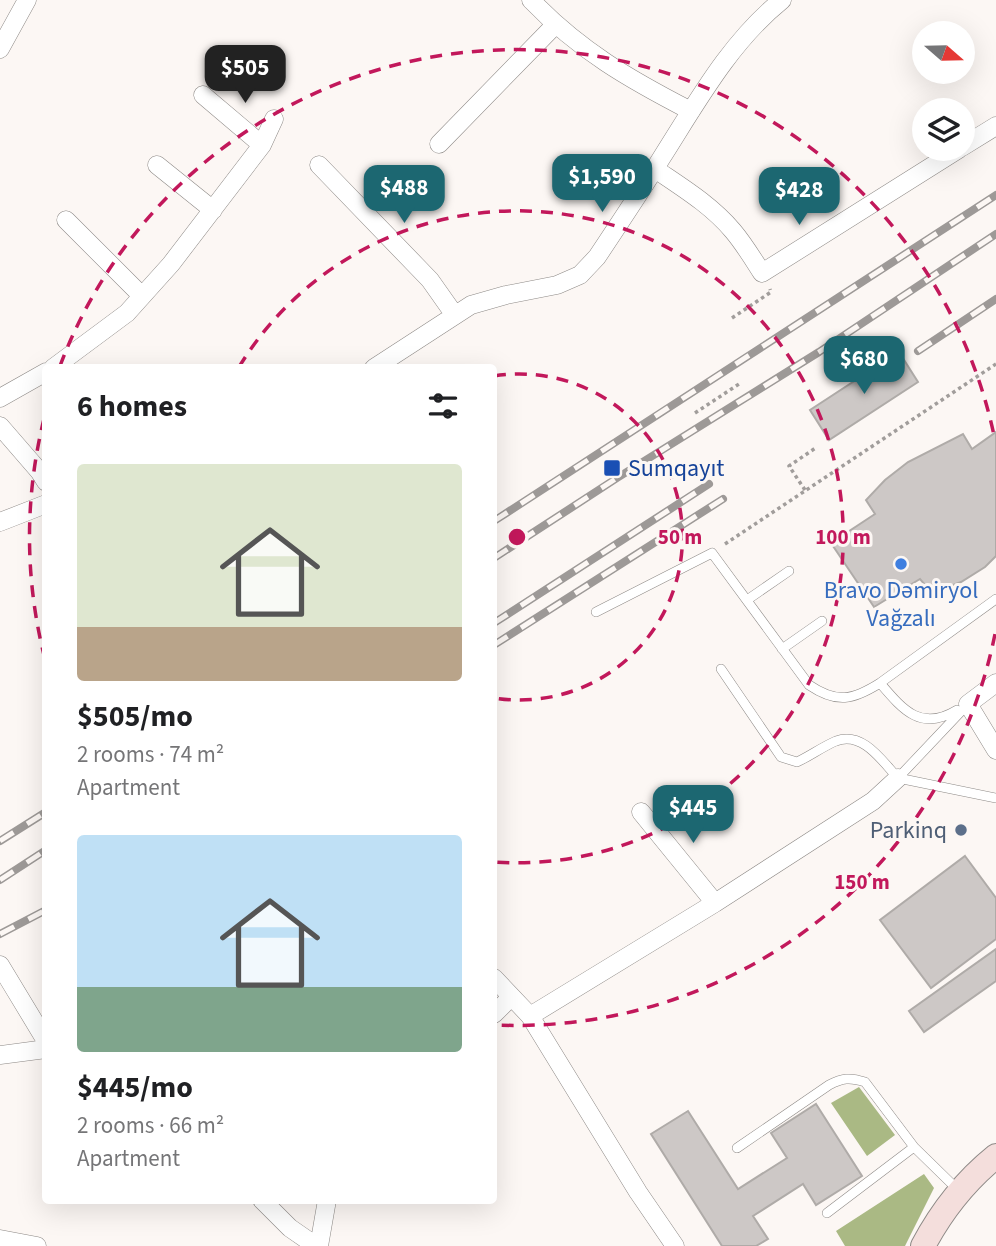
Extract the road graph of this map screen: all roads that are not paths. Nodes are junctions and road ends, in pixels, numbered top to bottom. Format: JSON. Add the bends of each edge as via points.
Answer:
{"nodes":[{"id":1,"x":27,"y":0,"type":"edge"},
{"id":2,"x":531,"y":0,"type":"edge"},
{"id":3,"x":782,"y":0,"type":"edge"},
{"id":4,"x":555,"y":25,"type":"junction"},
{"id":5,"x":0,"y":49,"type":"edge"},
{"id":6,"x":203,"y":95,"type":"dead end"},
{"id":7,"x":691,"y":110,"type":"junction"},
{"id":8,"x":274,"y":119,"type":"dead end"},
{"id":9,"x":996,"y":126,"type":"edge"},
{"id":10,"x":975,"y":139,"type":"edge"},
{"id":11,"x":439,"y":144,"type":"dead end"},
{"id":12,"x":262,"y":145,"type":"junction"},
{"id":13,"x":940,"y":161,"type":"edge"},
{"id":14,"x":157,"y":165,"type":"dead end"},
{"id":15,"x":319,"y":165,"type":"dead end"},
{"id":16,"x":655,"y":169,"type":"junction"},
{"id":17,"x":213,"y":210,"type":"junction"},
{"id":18,"x":66,"y":220,"type":"dead end"},
{"id":19,"x":142,"y":296,"type":"junction"},
{"id":20,"x":454,"y":314,"type":"junction"},
{"id":21,"x":58,"y":364,"type":"edge"},
{"id":22,"x":380,"y":364,"type":"edge"},
{"id":23,"x":42,"y":374,"type":"edge"},
{"id":24,"x":0,"y":398,"type":"edge"},
{"id":25,"x":0,"y":425,"type":"edge"},
{"id":26,"x":42,"y":475,"type":"edge"},
{"id":27,"x":42,"y":504,"type":"edge"},
{"id":28,"x":0,"y":522,"type":"edge"},
{"id":29,"x":789,"y":570,"type":"dead end"},
{"id":30,"x":996,"y":599,"type":"edge"},
{"id":31,"x":747,"y":600,"type":"junction"},
{"id":32,"x":596,"y":612,"type":"dead end"},
{"id":33,"x":822,"y":621,"type":"dead end"},
{"id":34,"x":782,"y":649,"type":"junction"},
{"id":35,"x":721,"y":669,"type":"dead end"},
{"id":36,"x":880,"y":683,"type":"junction"},
{"id":37,"x":996,"y":684,"type":"edge"},
{"id":38,"x":968,"y":704,"type":"junction"},
{"id":39,"x":996,"y":750,"type":"edge"},
{"id":40,"x":898,"y":778,"type":"junction"},
{"id":41,"x":996,"y":798,"type":"edge"},
{"id":42,"x":642,"y":812,"type":"dead end"},
{"id":43,"x":715,"y":903,"type":"junction"},
{"id":44,"x":0,"y":965,"type":"edge"},
{"id":45,"x":497,"y":981,"type":"edge"},
{"id":46,"x":511,"y":997,"type":"junction"},
{"id":47,"x":497,"y":1011,"type":"edge"},
{"id":48,"x":530,"y":1016,"type":"junction"},
{"id":49,"x":42,"y":1034,"type":"edge"},
{"id":50,"x":42,"y":1050,"type":"edge"},
{"id":51,"x":0,"y":1055,"type":"edge"},
{"id":52,"x":914,"y":1147,"type":"junction"},
{"id":53,"x":737,"y":1148,"type":"dead end"},
{"id":54,"x":992,"y":1163,"type":"edge"},
{"id":55,"x":958,"y":1191,"type":"junction"},
{"id":56,"x":266,"y":1204,"type":"edge"},
{"id":57,"x":326,"y":1204,"type":"edge"},
{"id":58,"x":827,"y":1213,"type":"dead end"},
{"id":59,"x":1,"y":1241,"type":"edge"},
{"id":60,"x":37,"y":1246,"type":"edge"},
{"id":61,"x":318,"y":1246,"type":"edge"},
{"id":62,"x":675,"y":1246,"type":"edge"},
{"id":63,"x":923,"y":1246,"type":"edge"}],
"edges":[{"from":1,"to":5,"type":"street"},
{"from":2,"to":4,"type":"street"},
{"from":3,"to":7,"type":"street","via":[[738,43]]},
{"from":4,"to":7,"type":"street","via":[[625,77]]},
{"from":4,"to":11,"type":"street"},
{"from":6,"to":12,"type":"street"},
{"from":7,"to":16,"type":"street"},
{"from":8,"to":12,"type":"street"},
{"from":9,"to":10,"type":"street"},
{"from":12,"to":17,"type":"street"},
{"from":13,"to":16,"type":"street","via":[[762,273],[717,214]]},
{"from":14,"to":17,"type":"street"},
{"from":15,"to":20,"type":"street","via":[[430,280]]},
{"from":16,"to":20,"type":"street","via":[[580,275],[557,285],[471,305]]},
{"from":17,"to":19,"type":"street"},
{"from":18,"to":19,"type":"street"},
{"from":19,"to":21,"type":"street","via":[[127,313]]},
{"from":20,"to":22,"type":"street"},
{"from":23,"to":24,"type":"street"},
{"from":25,"to":26,"type":"street"},
{"from":27,"to":28,"type":"street"},
{"from":29,"to":31,"type":"lane"},
{"from":30,"to":36,"type":"lane"},
{"from":31,"to":32,"type":"lane","via":[[712,553]]},
{"from":31,"to":34,"type":"lane"},
{"from":33,"to":34,"type":"lane"},
{"from":34,"to":36,"type":"lane","via":[[809,685],[821,693],[848,698]]},
{"from":35,"to":40,"type":"lane","via":[[781,757],[797,762],[836,741],[852,739],[868,747]]},
{"from":36,"to":38,"type":"lane","via":[[902,709],[925,719],[937,719]]},
{"from":37,"to":38,"type":"street"},
{"from":38,"to":39,"type":"street"},
{"from":38,"to":40,"type":"lane"},
{"from":40,"to":41,"type":"lane"},
{"from":40,"to":43,"type":"street","via":[[873,801]]},
{"from":42,"to":43,"type":"street"},
{"from":43,"to":48,"type":"street"},
{"from":44,"to":49,"type":"street"},
{"from":45,"to":46,"type":"street"},
{"from":46,"to":47,"type":"street"},
{"from":46,"to":48,"type":"street"},
{"from":48,"to":62,"type":"street"},
{"from":50,"to":51,"type":"street"},
{"from":52,"to":53,"type":"lane","via":[[865,1082],[842,1078]]},
{"from":52,"to":55,"type":"lane"},
{"from":52,"to":58,"type":"lane"},
{"from":54,"to":55,"type":"street"},
{"from":55,"to":63,"type":"street"},
{"from":56,"to":61,"type":"street","via":[[290,1228]]},
{"from":57,"to":61,"type":"street"},
{"from":59,"to":60,"type":"street"}]}
